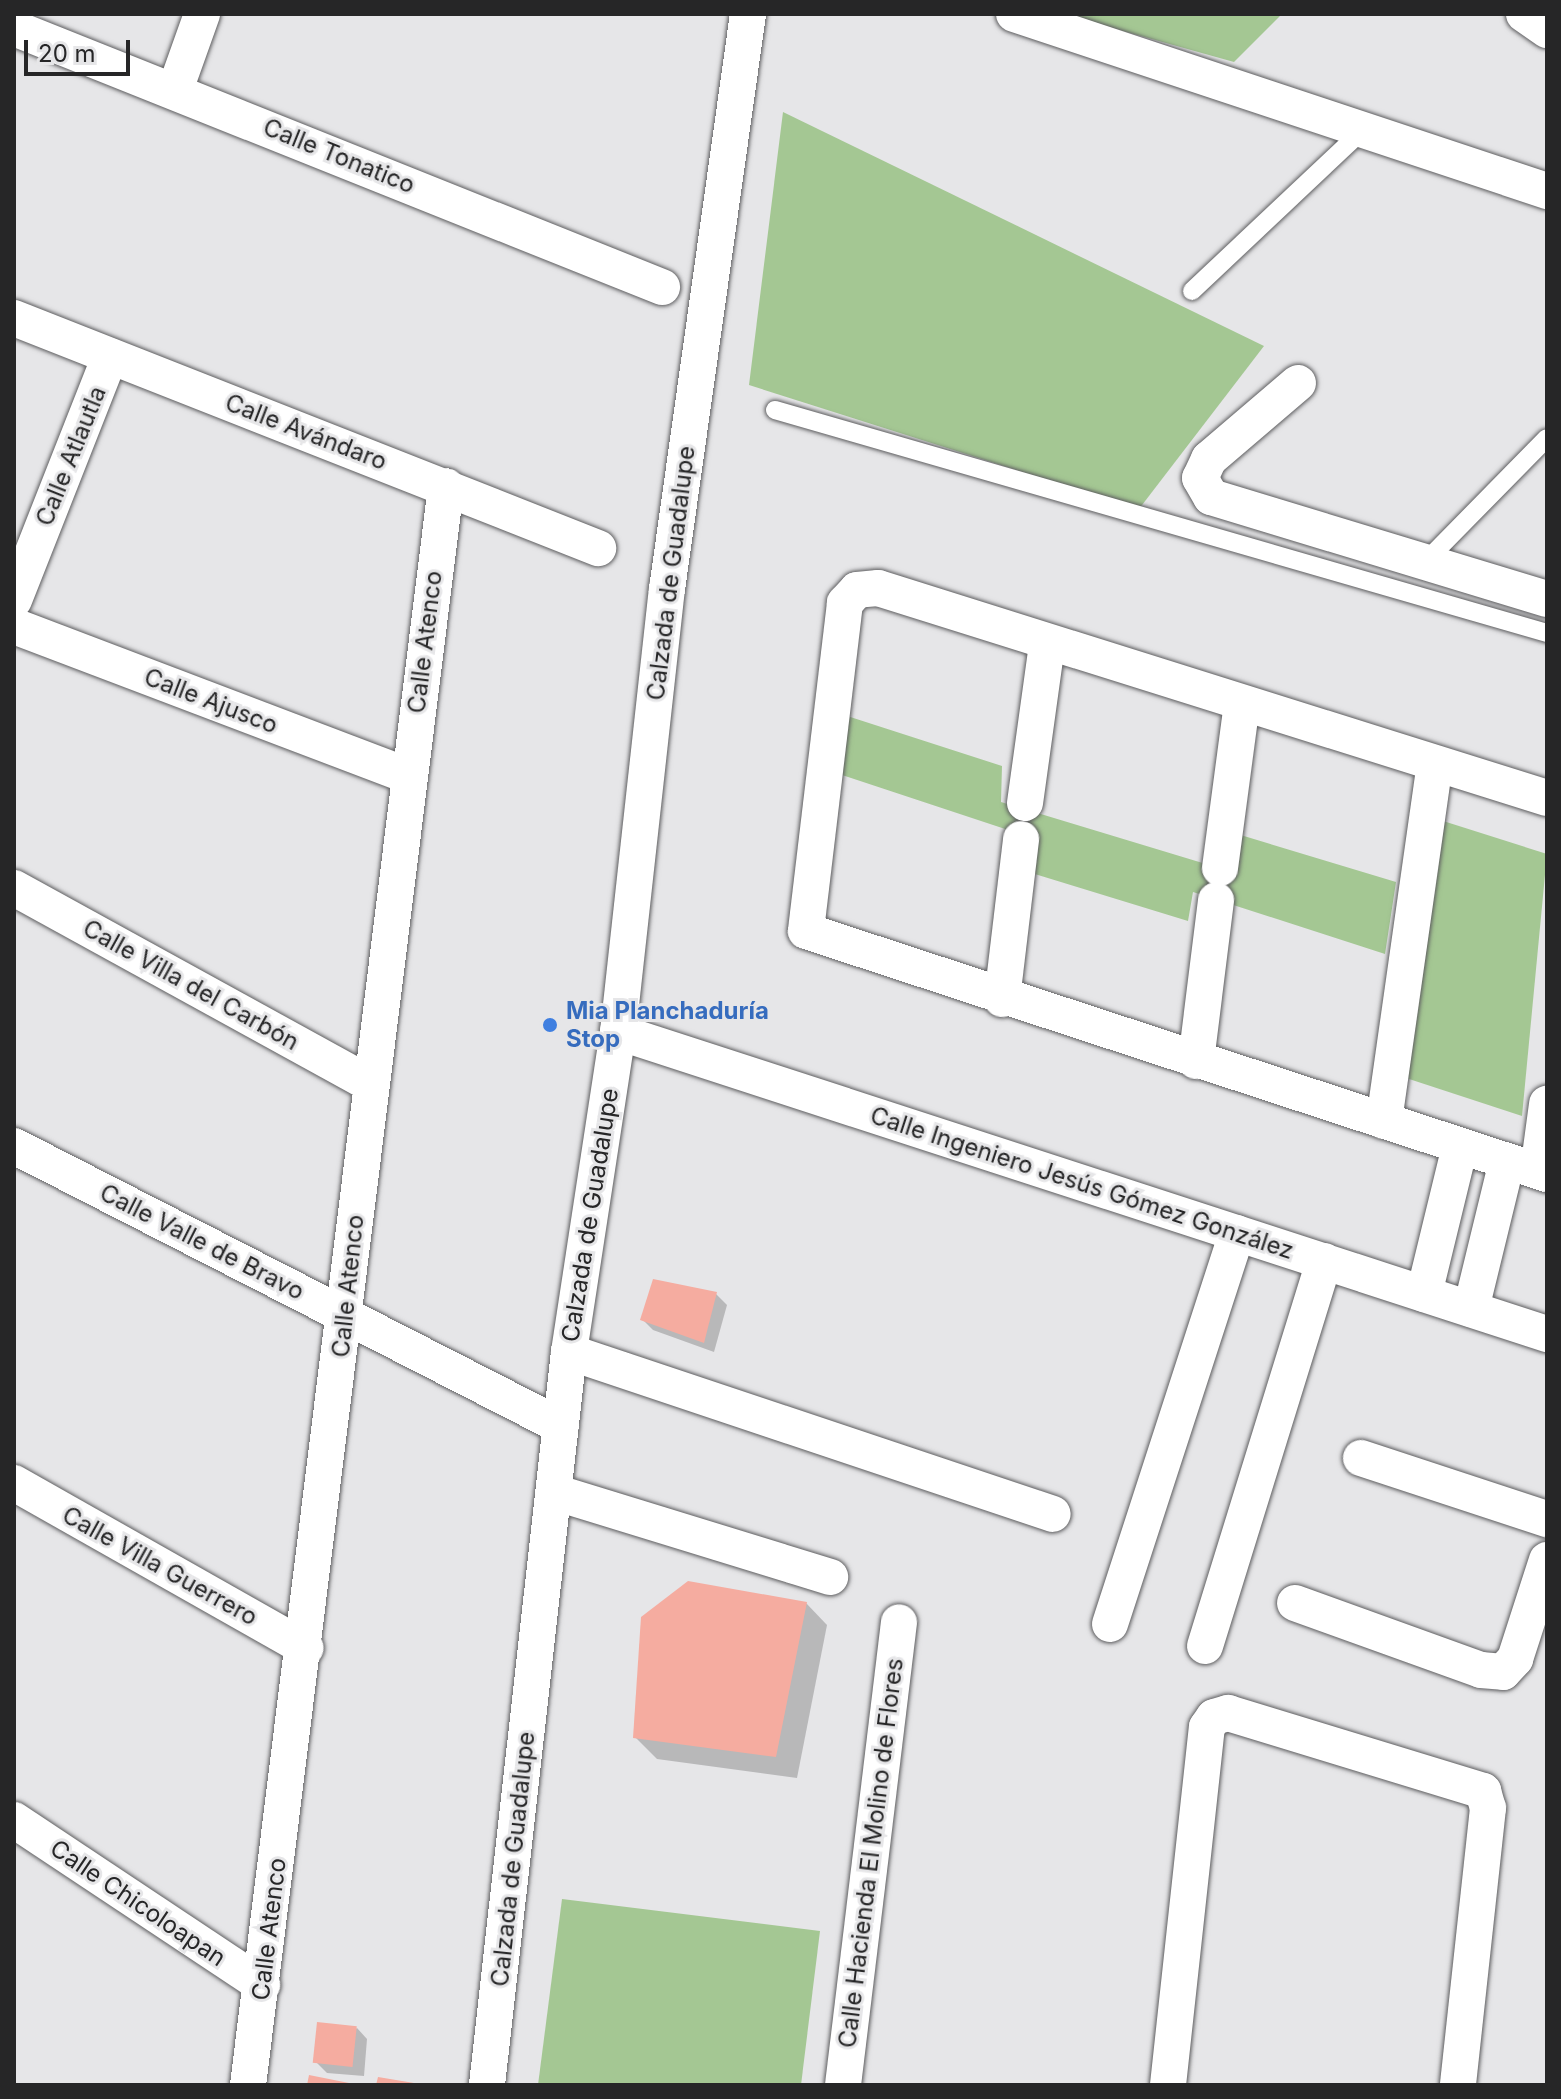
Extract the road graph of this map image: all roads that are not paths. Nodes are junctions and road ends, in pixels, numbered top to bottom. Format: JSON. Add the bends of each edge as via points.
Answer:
{"nodes":[{"id":1,"x":202,"y":14,"type":"edge"},
{"id":2,"x":748,"y":14,"type":"edge"},
{"id":3,"x":1014,"y":14,"type":"edge"},
{"id":4,"x":1524,"y":14,"type":"edge"},
{"id":5,"x":14,"y":28,"type":"edge"},
{"id":6,"x":1547,"y":30,"type":"edge"},
{"id":7,"x":175,"y":90,"type":"junction"},
{"id":8,"x":1362,"y":131,"type":"junction"},
{"id":9,"x":1547,"y":191,"type":"edge"},
{"id":10,"x":662,"y":287,"type":"dead end"},
{"id":11,"x":1192,"y":291,"type":"dead end"},
{"id":12,"x":14,"y":318,"type":"edge"},
{"id":13,"x":110,"y":356,"type":"junction"},
{"id":14,"x":1298,"y":383,"type":"dead end"},
{"id":15,"x":775,"y":410,"type":"dead end"},
{"id":16,"x":1547,"y":438,"type":"edge"},
{"id":17,"x":446,"y":486,"type":"junction"},
{"id":18,"x":598,"y":548,"type":"dead end"},
{"id":19,"x":1424,"y":563,"type":"junction"},
{"id":20,"x":1547,"y":599,"type":"edge"},
{"id":21,"x":14,"y":600,"type":"edge"},
{"id":22,"x":14,"y":626,"type":"edge"},
{"id":23,"x":1547,"y":633,"type":"edge"},
{"id":24,"x":1047,"y":644,"type":"junction"},
{"id":25,"x":1242,"y":704,"type":"junction"},
{"id":26,"x":1435,"y":764,"type":"junction"},
{"id":27,"x":408,"y":776,"type":"junction"},
{"id":28,"x":1547,"y":798,"type":"edge"},
{"id":29,"x":1025,"y":803,"type":"dead end"},
{"id":30,"x":1021,"y":839,"type":"dead end"},
{"id":31,"x":14,"y":888,"type":"edge"},
{"id":32,"x":1002,"y":999,"type":"junction"},
{"id":33,"x":618,"y":1032,"type":"junction"},
{"id":34,"x":1196,"y":1061,"type":"junction"},
{"id":35,"x":369,"y":1083,"type":"junction"},
{"id":36,"x":1547,"y":1104,"type":"edge"},
{"id":37,"x":1384,"y":1121,"type":"junction"},
{"id":38,"x":14,"y":1146,"type":"edge"},
{"id":39,"x":1460,"y":1146,"type":"junction"},
{"id":40,"x":1531,"y":1168,"type":"edge"},
{"id":41,"x":1237,"y":1233,"type":"junction"},
{"id":42,"x":1324,"y":1261,"type":"junction"},
{"id":43,"x":1424,"y":1294,"type":"junction"},
{"id":44,"x":1471,"y":1309,"type":"junction"},
{"id":45,"x":345,"y":1316,"type":"junction"},
{"id":46,"x":1547,"y":1334,"type":"edge"},
{"id":47,"x":569,"y":1352,"type":"junction"},
{"id":48,"x":561,"y":1426,"type":"junction"},
{"id":49,"x":1361,"y":1458,"type":"dead end"},
{"id":50,"x":14,"y":1483,"type":"edge"},
{"id":51,"x":554,"y":1492,"type":"junction"},
{"id":52,"x":1053,"y":1514,"type":"dead end"},
{"id":53,"x":1547,"y":1519,"type":"edge"},
{"id":54,"x":1547,"y":1560,"type":"edge"},
{"id":55,"x":830,"y":1577,"type":"dead end"},
{"id":56,"x":1295,"y":1603,"type":"dead end"},
{"id":57,"x":899,"y":1622,"type":"dead end"},
{"id":58,"x":1110,"y":1624,"type":"dead end"},
{"id":59,"x":1205,"y":1646,"type":"dead end"},
{"id":60,"x":306,"y":1648,"type":"junction"},
{"id":61,"x":14,"y":1820,"type":"edge"},
{"id":62,"x":262,"y":1985,"type":"junction"},
{"id":63,"x":248,"y":2085,"type":"edge"},
{"id":64,"x":487,"y":2085,"type":"edge"},
{"id":65,"x":843,"y":2085,"type":"edge"},
{"id":66,"x":1168,"y":2085,"type":"edge"},
{"id":67,"x":1458,"y":2085,"type":"edge"}],
"edges":[{"from":1,"to":7,"type":"street"},
{"from":2,"to":33,"type":"street","name":"Calzada de Guadalupe","via":[[667,589]]},
{"from":3,"to":8,"type":"street"},
{"from":4,"to":6,"type":"street"},
{"from":5,"to":7,"type":"street","name":"Calle Tonatico"},
{"from":7,"to":10,"type":"street","name":"Calle Tonatico"},
{"from":8,"to":9,"type":"street"},
{"from":8,"to":11,"type":"lane"},
{"from":12,"to":13,"type":"street","name":"Calle Avándaro"},
{"from":13,"to":17,"type":"street","name":"Calle Avándaro"},
{"from":13,"to":21,"type":"street","name":"Calle Atlautla"},
{"from":14,"to":19,"type":"street","via":[[1209,459],[1200,478],[1203,488],[1211,497]]},
{"from":15,"to":23,"type":"lane"},
{"from":16,"to":19,"type":"lane"},
{"from":17,"to":18,"type":"street","name":"Calle Avándaro"},
{"from":17,"to":27,"type":"street","name":"Calle Atenco"},
{"from":19,"to":20,"type":"street"},
{"from":22,"to":27,"type":"street","name":"Calle Ajusco"},
{"from":24,"to":25,"type":"street"},
{"from":24,"to":29,"type":"street"},
{"from":24,"to":32,"type":"street","via":[[878,588],[857,590],[845,603],[806,931]]},
{"from":25,"to":26,"type":"street"},
{"from":25,"to":34,"type":"street"},
{"from":26,"to":28,"type":"street"},
{"from":26,"to":37,"type":"street"},
{"from":27,"to":35,"type":"street","name":"Calle Atenco"},
{"from":30,"to":32,"type":"street"},
{"from":31,"to":35,"type":"street","name":"Calle Villa del Carbón"},
{"from":32,"to":34,"type":"street"},
{"from":33,"to":41,"type":"street","name":"Calle Ingeniero Jesús Gómez González"},
{"from":33,"to":47,"type":"street","name":"Calzada de Guadalupe"},
{"from":34,"to":37,"type":"street"},
{"from":35,"to":45,"type":"street","name":"Calle Atenco"},
{"from":36,"to":40,"type":"street"},
{"from":37,"to":39,"type":"street"},
{"from":38,"to":45,"type":"street","name":"Calle Valle de Bravo"},
{"from":39,"to":40,"type":"street"},
{"from":39,"to":43,"type":"street"},
{"from":40,"to":44,"type":"street"},
{"from":41,"to":42,"type":"street","name":"Calle Ingeniero Jesús Gómez González"},
{"from":41,"to":58,"type":"street"},
{"from":42,"to":43,"type":"street","name":"Calle Ingeniero Jesús Gómez González"},
{"from":42,"to":59,"type":"street"},
{"from":43,"to":44,"type":"street","name":"Calle Ingeniero Jesús Gómez González"},
{"from":44,"to":46,"type":"street","name":"Calle Ingeniero Jesús Gómez González"},
{"from":45,"to":48,"type":"street","name":"Calle Valle de Bravo"},
{"from":45,"to":60,"type":"street","name":"Calle Atenco"},
{"from":47,"to":48,"type":"street","name":"Calzada de Guadalupe"},
{"from":47,"to":52,"type":"street"},
{"from":48,"to":51,"type":"street","name":"Calzada de Guadalupe"},
{"from":49,"to":53,"type":"street"},
{"from":50,"to":60,"type":"street","name":"Calle Villa Guerrero"},
{"from":51,"to":55,"type":"street"},
{"from":51,"to":64,"type":"street","name":"Calzada de Guadalupe"},
{"from":54,"to":56,"type":"street","via":[[1515,1659],[1503,1672],[1481,1670]]},
{"from":57,"to":65,"type":"street","name":"Calle Hacienda El Molino de Flores"},
{"from":60,"to":62,"type":"street","name":"Calle Atenco"},
{"from":61,"to":62,"type":"street","name":"Calle Chicoloapan"},
{"from":62,"to":63,"type":"street","name":"Calle Atenco"},
{"from":66,"to":67,"type":"street","via":[[1207,1727],[1214,1717],[1228,1713],[1483,1791],[1488,1808]]}]}
